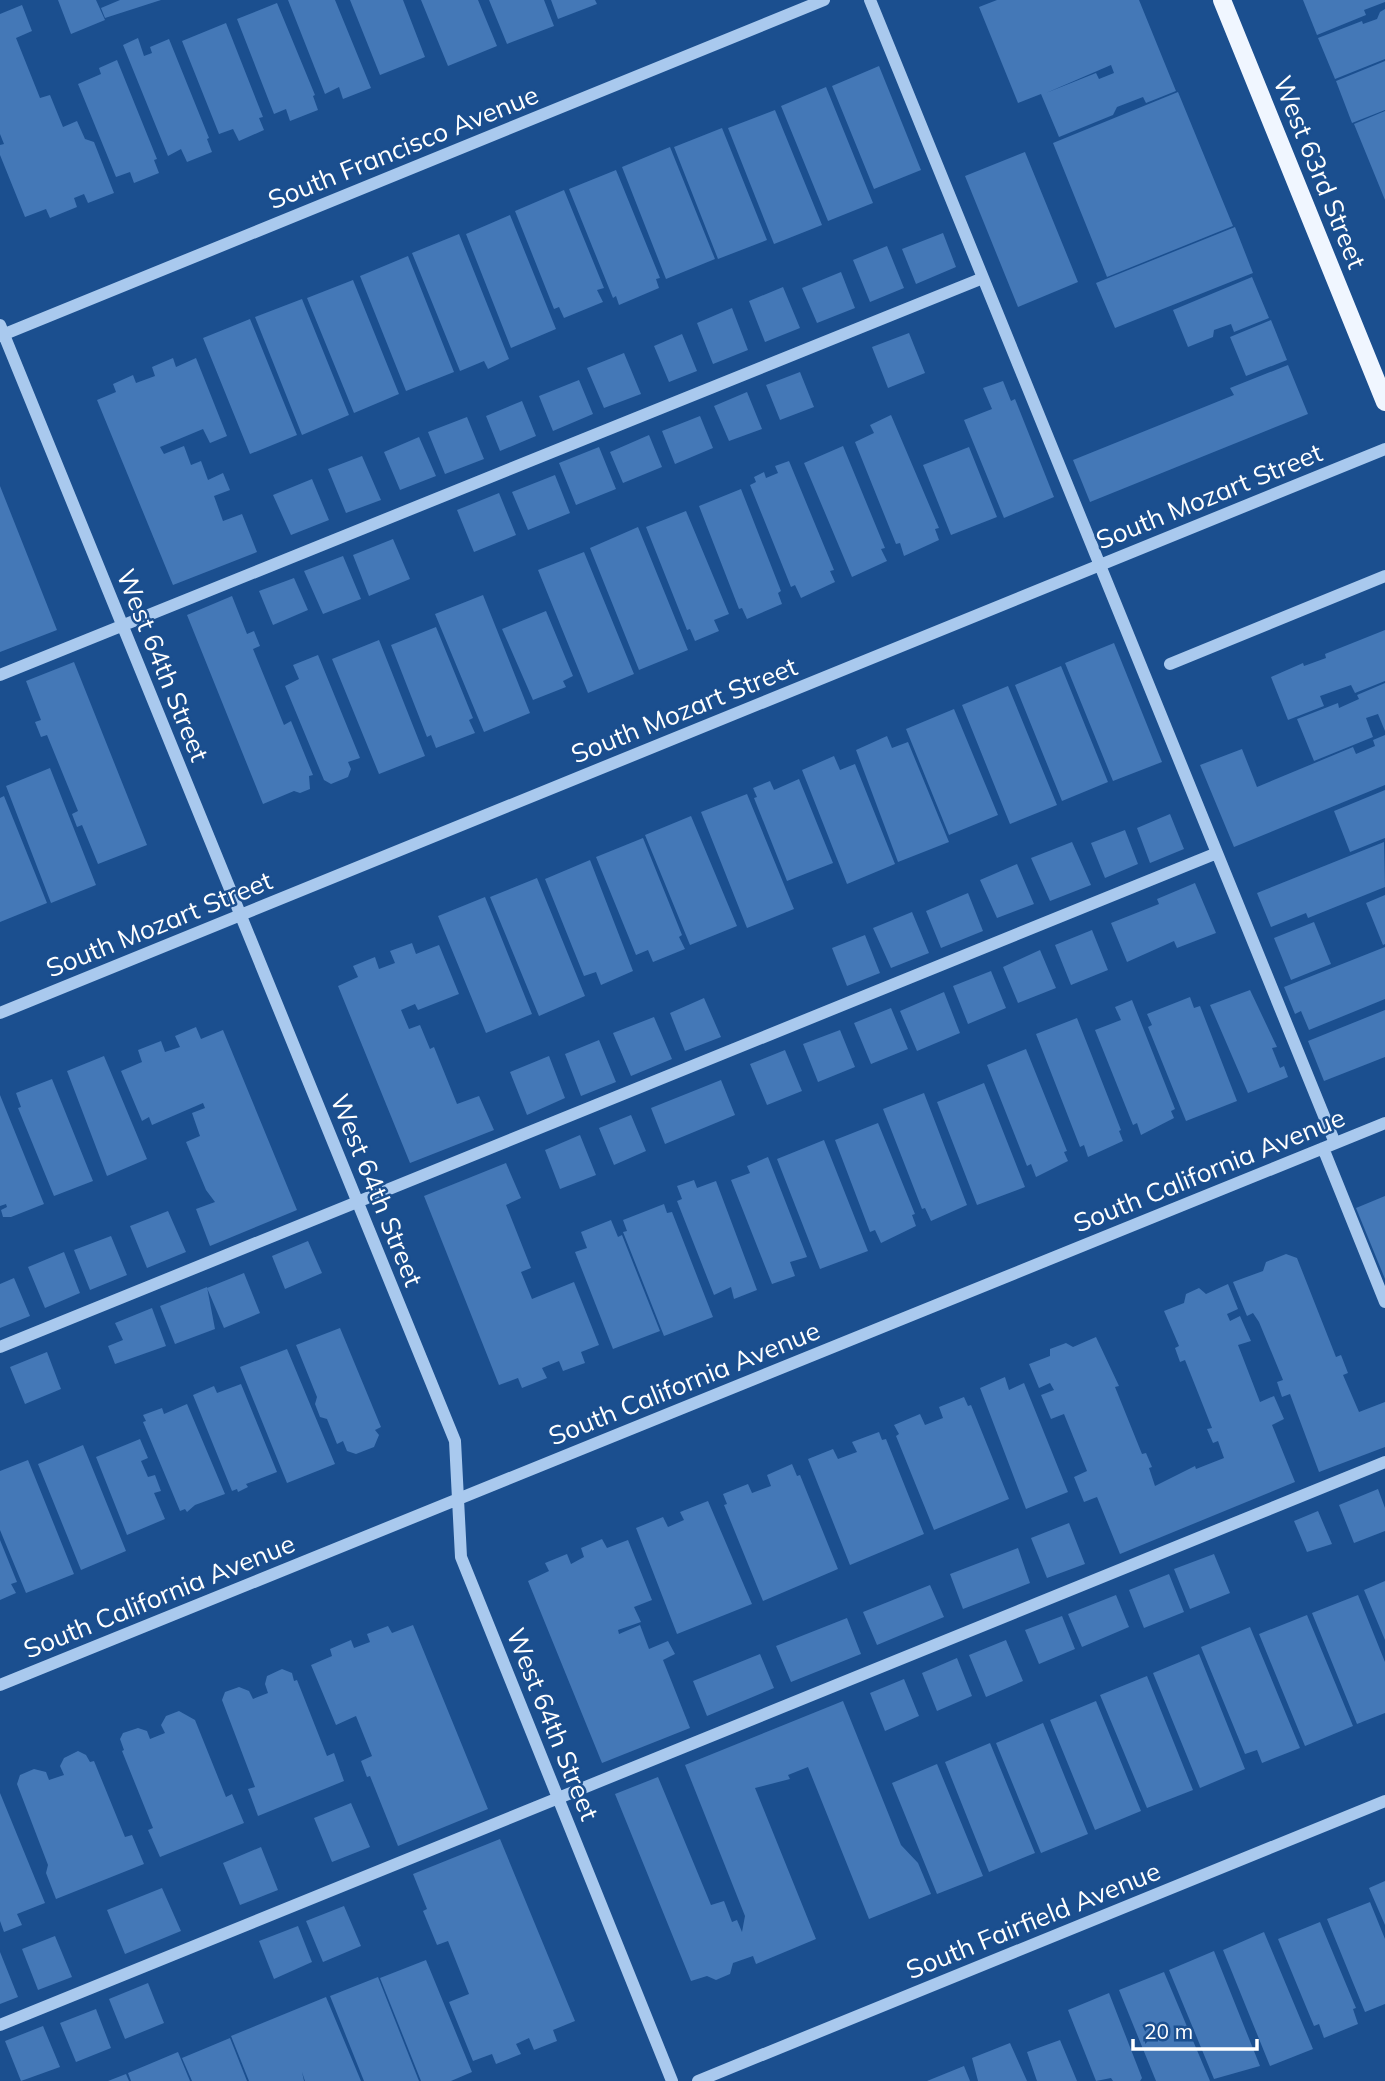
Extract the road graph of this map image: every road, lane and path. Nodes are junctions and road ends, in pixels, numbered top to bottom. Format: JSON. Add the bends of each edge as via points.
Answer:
{"nodes":[{"id":1,"x":824,"y":0,"type":"edge"},
{"id":2,"x":870,"y":0,"type":"edge"},
{"id":3,"x":1222,"y":0,"type":"edge"},
{"id":4,"x":983,"y":278,"type":"junction"},
{"id":5,"x":1,"y":332,"type":"edge"},
{"id":6,"x":1385,"y":402,"type":"edge"},
{"id":7,"x":1385,"y":449,"type":"edge"},
{"id":8,"x":1100,"y":565,"type":"junction"},
{"id":9,"x":1385,"y":576,"type":"edge"},
{"id":10,"x":123,"y":626,"type":"junction"},
{"id":11,"x":1170,"y":664,"type":"dead end"},
{"id":12,"x":0,"y":675,"type":"edge"},
{"id":13,"x":1217,"y":853,"type":"junction"},
{"id":14,"x":241,"y":915,"type":"junction"},
{"id":15,"x":0,"y":1013,"type":"edge"},
{"id":16,"x":1385,"y":1123,"type":"edge"},
{"id":17,"x":1329,"y":1145,"type":"junction"},
{"id":18,"x":357,"y":1201,"type":"junction"},
{"id":19,"x":1385,"y":1302,"type":"edge"},
{"id":20,"x":0,"y":1347,"type":"edge"},
{"id":21,"x":1385,"y":1462,"type":"edge"},
{"id":22,"x":457,"y":1499,"type":"junction"},
{"id":23,"x":0,"y":1685,"type":"edge"},
{"id":24,"x":558,"y":1798,"type":"junction"},
{"id":25,"x":1385,"y":1801,"type":"edge"},
{"id":26,"x":0,"y":2025,"type":"edge"},
{"id":27,"x":672,"y":2081,"type":"edge"},
{"id":28,"x":698,"y":2081,"type":"edge"}],
"edges":[{"from":1,"to":5,"type":"street","name":"South Francisco Avenue"},
{"from":2,"to":4,"type":"street"},
{"from":3,"to":6,"type":"main road","name":"West 63rd Street"},
{"from":4,"to":8,"type":"street"},
{"from":4,"to":10,"type":"street"},
{"from":5,"to":10,"type":"street","name":"West 64th Street"},
{"from":7,"to":8,"type":"street","name":"South Mozart Street"},
{"from":8,"to":13,"type":"street"},
{"from":8,"to":14,"type":"street","name":"South Mozart Street"},
{"from":9,"to":11,"type":"street"},
{"from":10,"to":12,"type":"street"},
{"from":10,"to":14,"type":"street","name":"West 64th Street"},
{"from":13,"to":17,"type":"street"},
{"from":13,"to":18,"type":"street"},
{"from":14,"to":15,"type":"street","name":"South Mozart Street"},
{"from":14,"to":18,"type":"street","name":"West 64th Street"},
{"from":16,"to":17,"type":"street","name":"South California Avenue"},
{"from":17,"to":19,"type":"street"},
{"from":17,"to":22,"type":"street","name":"South California Avenue"},
{"from":18,"to":20,"type":"street"},
{"from":18,"to":22,"type":"street","name":"West 64th Street","via":[[455,1441]]},
{"from":21,"to":24,"type":"street"},
{"from":22,"to":23,"type":"street","name":"South California Avenue"},
{"from":22,"to":24,"type":"street","name":"West 64th Street","via":[[461,1557]]},
{"from":24,"to":26,"type":"street"},
{"from":24,"to":27,"type":"street","name":"West 64th Street"},
{"from":25,"to":28,"type":"street","name":"South Fairfield Avenue"}]}
